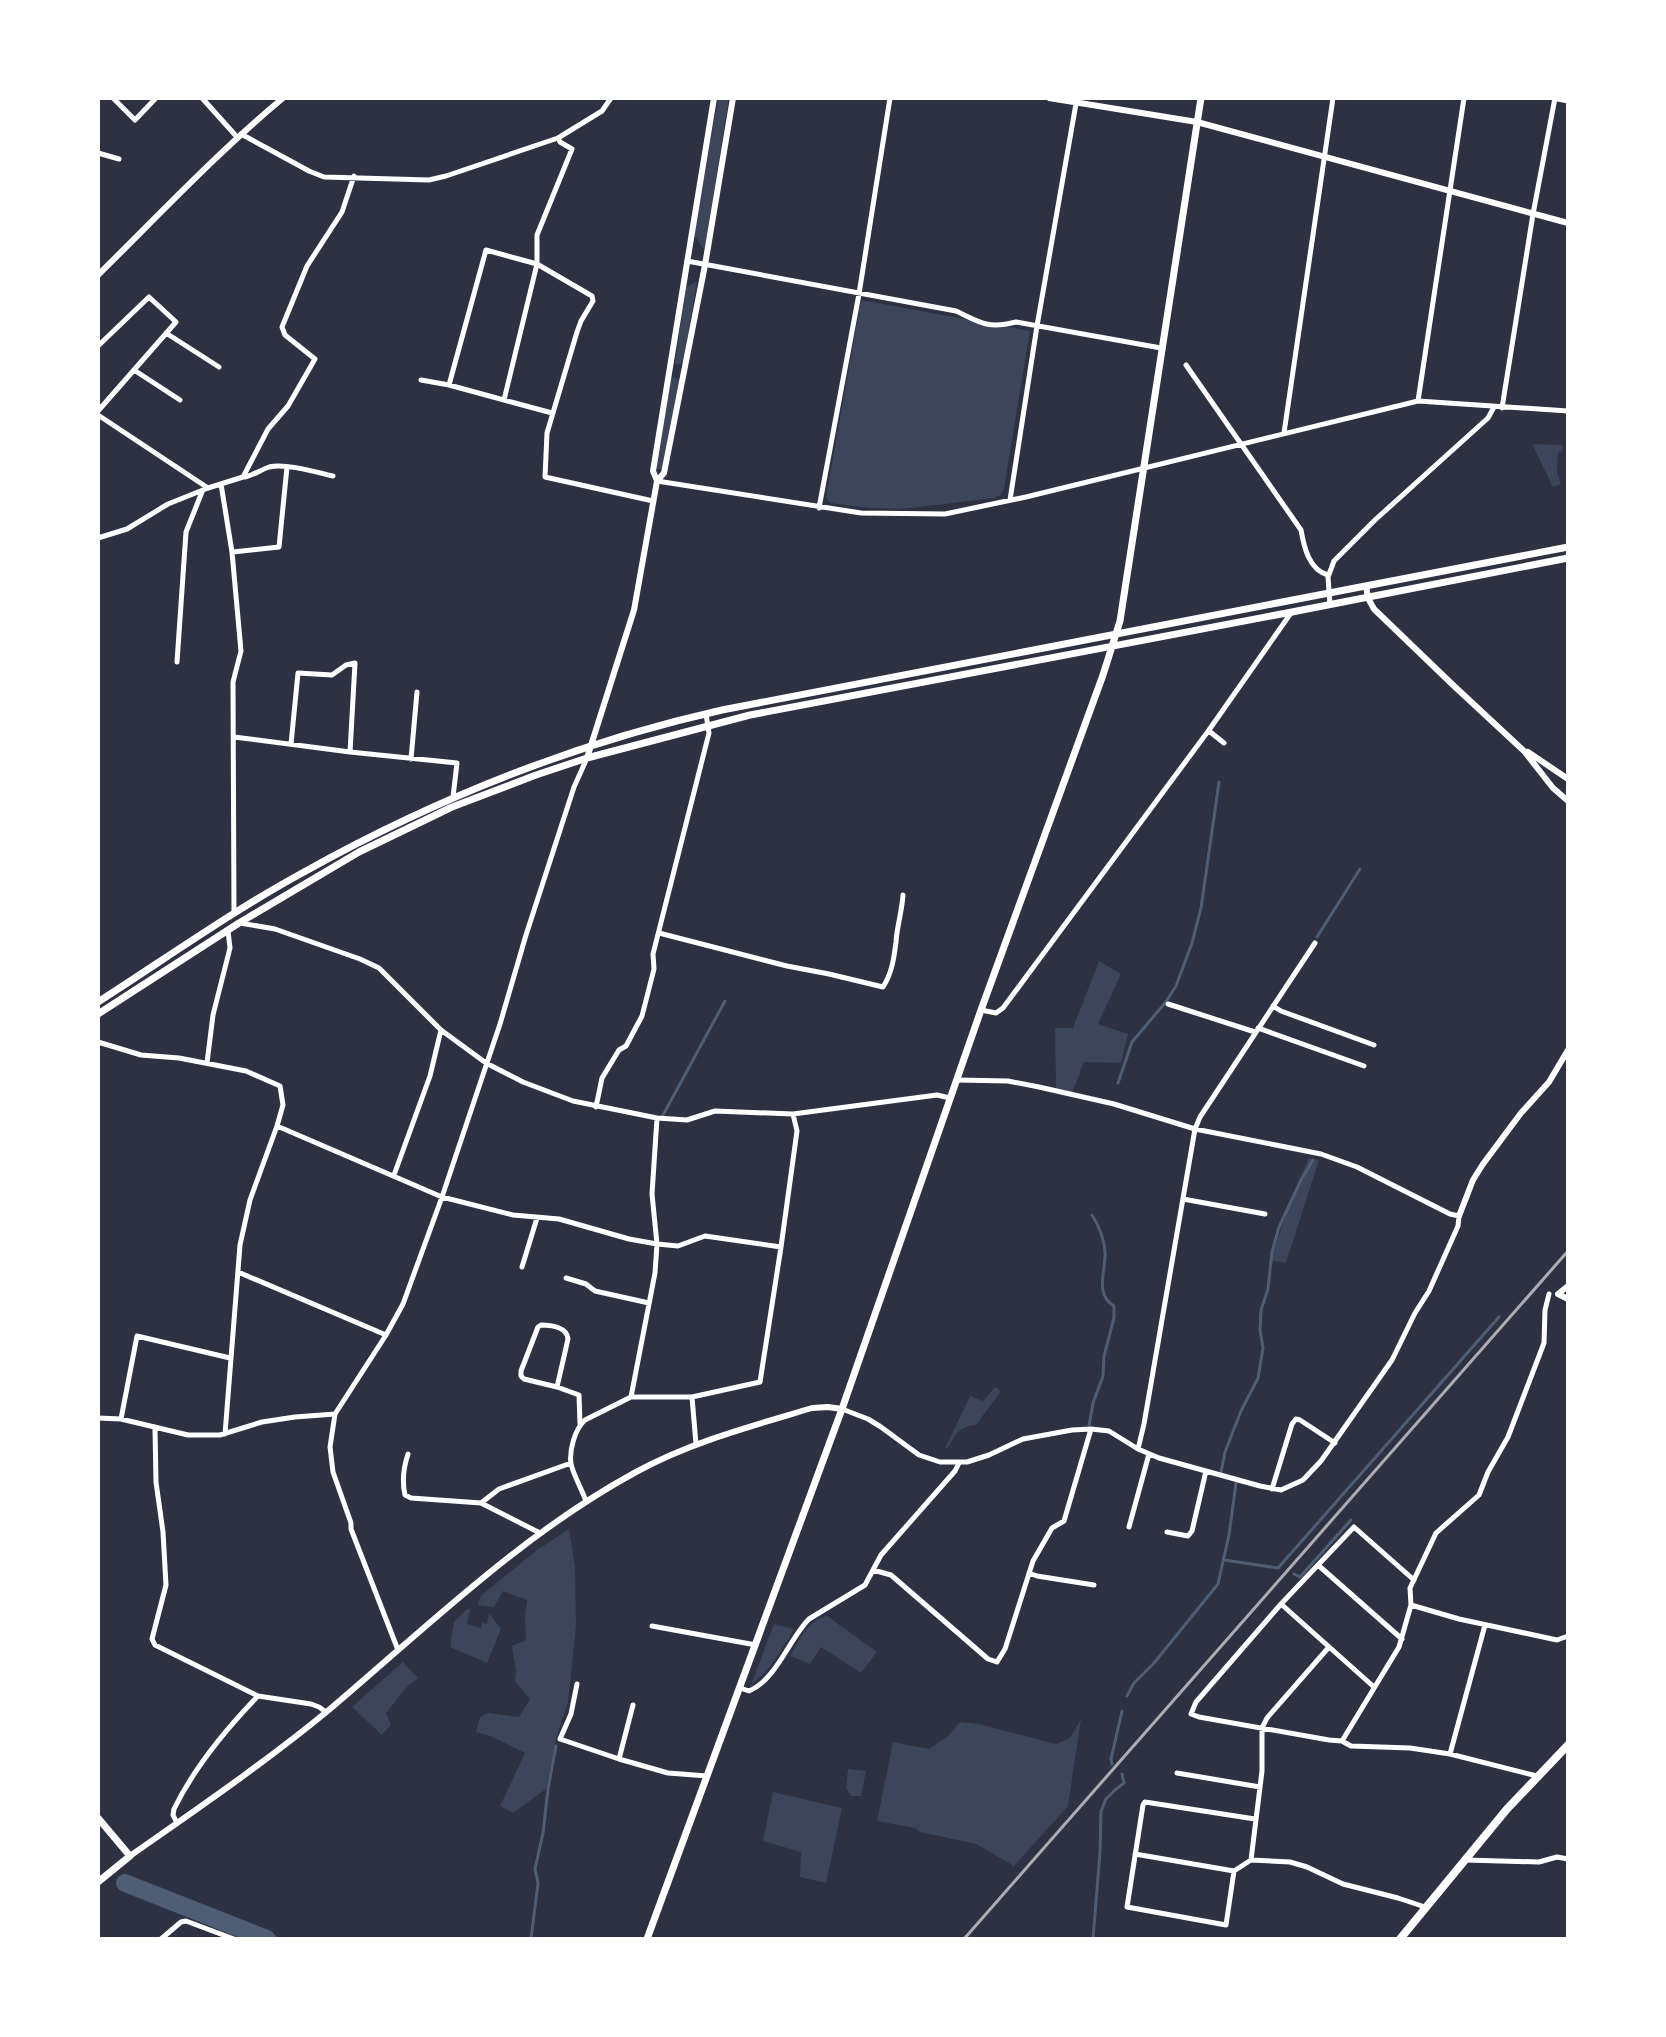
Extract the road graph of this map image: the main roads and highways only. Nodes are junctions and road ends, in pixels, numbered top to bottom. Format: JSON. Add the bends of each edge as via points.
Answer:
{"nodes":[{"id":1,"x":1201,"y":98,"type":"edge"},
{"id":2,"x":1568,"y":547,"type":"edge"},
{"id":3,"x":1568,"y":558,"type":"edge"},
{"id":4,"x":1116,"y":634,"type":"junction"},
{"id":5,"x":1112,"y":646,"type":"junction"},
{"id":6,"x":236,"y":919,"type":"junction"},
{"id":7,"x":98,"y":1002,"type":"edge"},
{"id":8,"x":98,"y":1014,"type":"edge"},
{"id":9,"x":1568,"y":1745,"type":"edge"},
{"id":10,"x":98,"y":1818,"type":"edge"},
{"id":11,"x":98,"y":1882,"type":"edge"},
{"id":12,"x":647,"y":1939,"type":"edge"},
{"id":13,"x":1400,"y":1939,"type":"edge"}],
"edges":[{"from":1,"to":4,"type":"main road"},
{"from":2,"to":4,"type":"main road"},
{"from":3,"to":5,"type":"main road"},
{"from":4,"to":5,"type":"main road"},
{"from":4,"to":6,"type":"main road","via":[[706,714],[591,744],[453,797],[359,841]]},
{"from":5,"to":6,"type":"main road","via":[[750,715],[587,758],[452,807]]},
{"from":5,"to":12,"type":"main road","via":[[842,1409]]},
{"from":6,"to":7,"type":"main road"},
{"from":6,"to":8,"type":"main road"},
{"from":9,"to":13,"type":"main road"},
{"from":10,"to":11,"type":"main road","via":[[130,1856]]}]}
